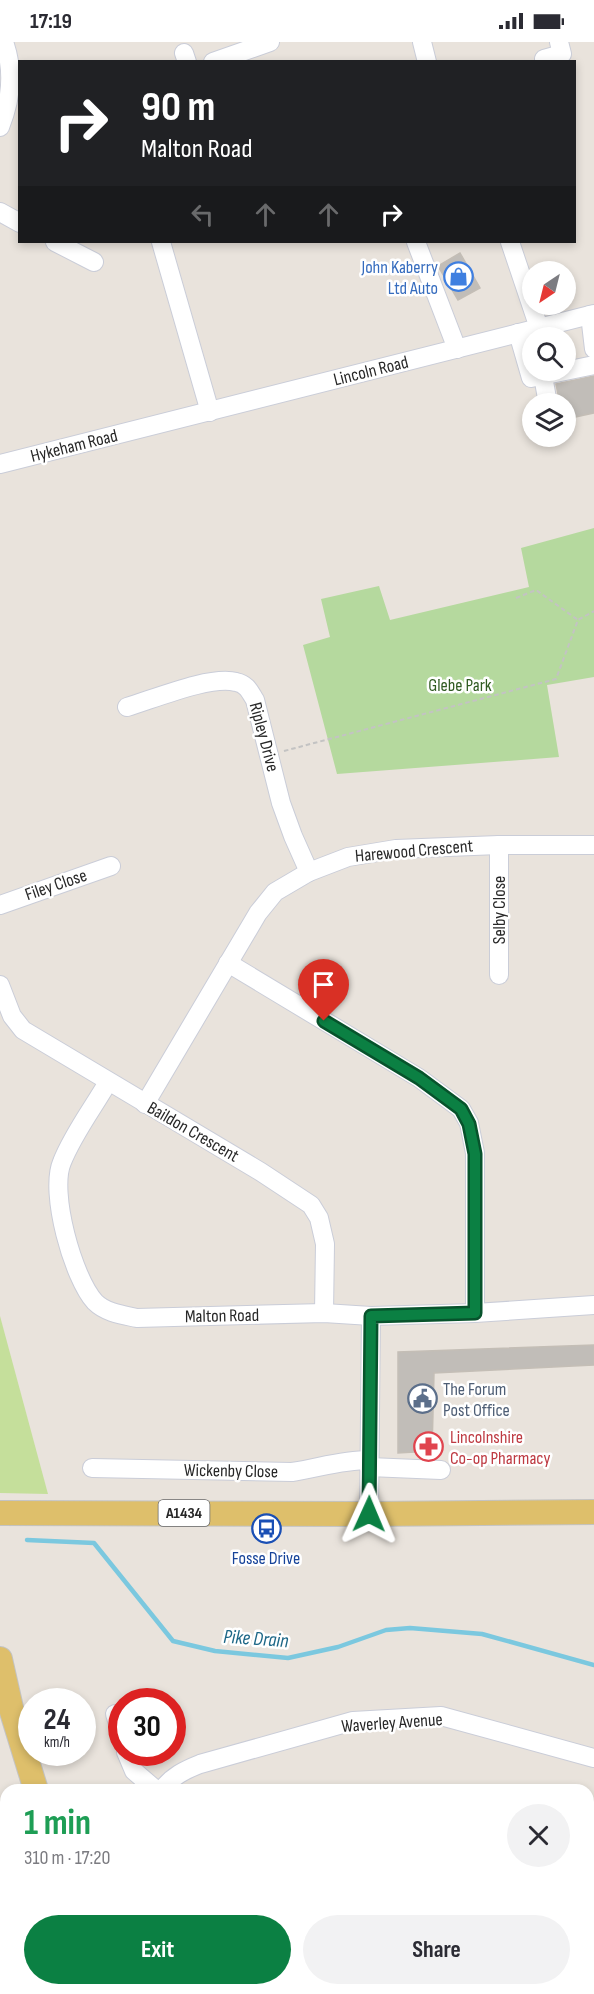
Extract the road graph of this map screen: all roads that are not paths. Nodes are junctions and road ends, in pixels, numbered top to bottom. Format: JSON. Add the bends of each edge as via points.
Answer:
{"nodes":[{"id":1,"x":4,"y":42,"type":"edge"},
{"id":2,"x":270,"y":42,"type":"edge"},
{"id":3,"x":422,"y":42,"type":"edge"},
{"id":4,"x":566,"y":49,"type":"edge"},
{"id":5,"x":544,"y":59,"type":"dead end"},
{"id":6,"x":219,"y":60,"type":"edge"},
{"id":7,"x":426,"y":60,"type":"edge"},
{"id":8,"x":0,"y":127,"type":"edge"},
{"id":9,"x":0,"y":212,"type":"edge"},
{"id":10,"x":18,"y":222,"type":"edge"},
{"id":11,"x":57,"y":243,"type":"edge"},
{"id":12,"x":161,"y":243,"type":"edge"},
{"id":13,"x":416,"y":243,"type":"edge"},
{"id":14,"x":510,"y":243,"type":"edge"},
{"id":15,"x":94,"y":262,"type":"dead end"},
{"id":16,"x":592,"y":314,"type":"edge"},
{"id":17,"x":538,"y":327,"type":"edge"},
{"id":18,"x":542,"y":327,"type":"edge"},
{"id":19,"x":522,"y":332,"type":"edge"},
{"id":20,"x":513,"y":335,"type":"junction"},
{"id":21,"x":457,"y":349,"type":"junction"},
{"id":22,"x":594,"y":349,"type":"edge"},
{"id":23,"x":522,"y":356,"type":"edge"},
{"id":24,"x":594,"y":365,"type":"edge"},
{"id":25,"x":576,"y":369,"type":"edge"},
{"id":26,"x":519,"y":374,"type":"dead end"},
{"id":27,"x":210,"y":412,"type":"junction"},
{"id":28,"x":148,"y":427,"type":"joint"},
{"id":29,"x":0,"y":464,"type":"edge"},
{"id":30,"x":128,"y":707,"type":"dead end"},
{"id":31,"x":499,"y":845,"type":"junction"},
{"id":32,"x":594,"y":845,"type":"edge"},
{"id":33,"x":111,"y":866,"type":"dead end"},
{"id":34,"x":309,"y":872,"type":"junction"},
{"id":35,"x":0,"y":905,"type":"edge"},
{"id":36,"x":228,"y":963,"type":"junction"},
{"id":37,"x":499,"y":975,"type":"dead end"},
{"id":38,"x":0,"y":985,"type":"edge"},
{"id":39,"x":108,"y":1082,"type":"junction"},
{"id":40,"x":146,"y":1104,"type":"junction"},
{"id":41,"x":594,"y":1305,"type":"edge"},
{"id":42,"x":324,"y":1313,"type":"junction"},
{"id":43,"x":475,"y":1313,"type":"junction"},
{"id":44,"x":371,"y":1316,"type":"junction"},
{"id":45,"x":369,"y":1464,"type":"junction"},
{"id":46,"x":92,"y":1468,"type":"dead end"},
{"id":47,"x":441,"y":1470,"type":"dead end"},
{"id":48,"x":594,"y":1512,"type":"edge"},
{"id":49,"x":0,"y":1513,"type":"edge"},
{"id":50,"x":369,"y":1514,"type":"junction"},
{"id":51,"x":0,"y":1659,"type":"edge"},
{"id":52,"x":594,"y":1758,"type":"edge"},
{"id":53,"x":132,"y":1766,"type":"edge"},
{"id":54,"x":34,"y":1784,"type":"edge"},
{"id":55,"x":149,"y":1784,"type":"edge"},
{"id":56,"x":166,"y":1784,"type":"edge"}],
"edges":[{"from":1,"to":8,"type":"street","via":[[10,70],[9,96]]},
{"from":2,"to":6,"type":"street"},
{"from":3,"to":7,"type":"street"},
{"from":4,"to":5,"type":"street"},
{"from":9,"to":10,"type":"street"},
{"from":11,"to":15,"type":"street"},
{"from":12,"to":27,"type":"street"},
{"from":13,"to":21,"type":"street"},
{"from":14,"to":17,"type":"street"},
{"from":16,"to":18,"type":"street","name":"Lincoln Road"},
{"from":16,"to":22,"type":"street"},
{"from":19,"to":20,"type":"street","name":"Lincoln Road"},
{"from":20,"to":21,"type":"street","name":"Lincoln Road"},
{"from":20,"to":23,"type":"street"},
{"from":20,"to":26,"type":"street"},
{"from":21,"to":27,"type":"street","name":"Lincoln Road"},
{"from":24,"to":25,"type":"street"},
{"from":27,"to":28,"type":"street","name":"Lincoln Road"},
{"from":28,"to":29,"type":"street","name":"Hykeham Road"},
{"from":30,"to":34,"type":"street","name":"Ripley Drive","via":[[219,680],[247,687],[255,700],[292,836]]},
{"from":31,"to":32,"type":"street","name":"Harewood Crescent"},
{"from":31,"to":34,"type":"street","name":"Harewood Crescent","via":[[396,849],[348,857]]},
{"from":31,"to":37,"type":"street","name":"Selby Close"},
{"from":33,"to":35,"type":"street","name":"Filey Close"},
{"from":34,"to":36,"type":"street","name":"Harewood Crescent","via":[[275,892]]},
{"from":36,"to":40,"type":"street","name":"Harewood Crescent"},
{"from":36,"to":43,"type":"street","via":[[419,1078],[461,1109],[469,1124],[475,1154]]},
{"from":38,"to":39,"type":"street","name":"Baildon Crescent","via":[[22,1030]]},
{"from":39,"to":40,"type":"street","name":"Baildon Crescent"},
{"from":39,"to":42,"type":"street","name":"Malton Road","via":[[62,1162],[57,1179],[58,1202],[72,1254],[83,1287],[97,1304],[116,1314],[137,1318]]},
{"from":40,"to":42,"type":"street","name":"Baildon Crescent","via":[[311,1205],[319,1218],[325,1244]]},
{"from":41,"to":43,"type":"street","name":"Malton Road"},
{"from":42,"to":44,"type":"street","name":"Malton Road"},
{"from":43,"to":44,"type":"street","name":"Malton Road"},
{"from":44,"to":45,"type":"street"},
{"from":45,"to":46,"type":"street","name":"Wickenby Close","via":[[346,1460],[292,1472]]},
{"from":45,"to":47,"type":"street","name":"Wickenby Close"},
{"from":45,"to":50,"type":"street"},
{"from":48,"to":50,"type":"main road","number":"A1434"},
{"from":49,"to":50,"type":"main road","number":"A1434"},
{"from":51,"to":54,"type":"main road"},
{"from":52,"to":56,"type":"street","name":"Waverley Avenue","via":[[441,1716],[353,1721],[200,1764],[182,1771]]},
{"from":53,"to":55,"type":"street"}]}
